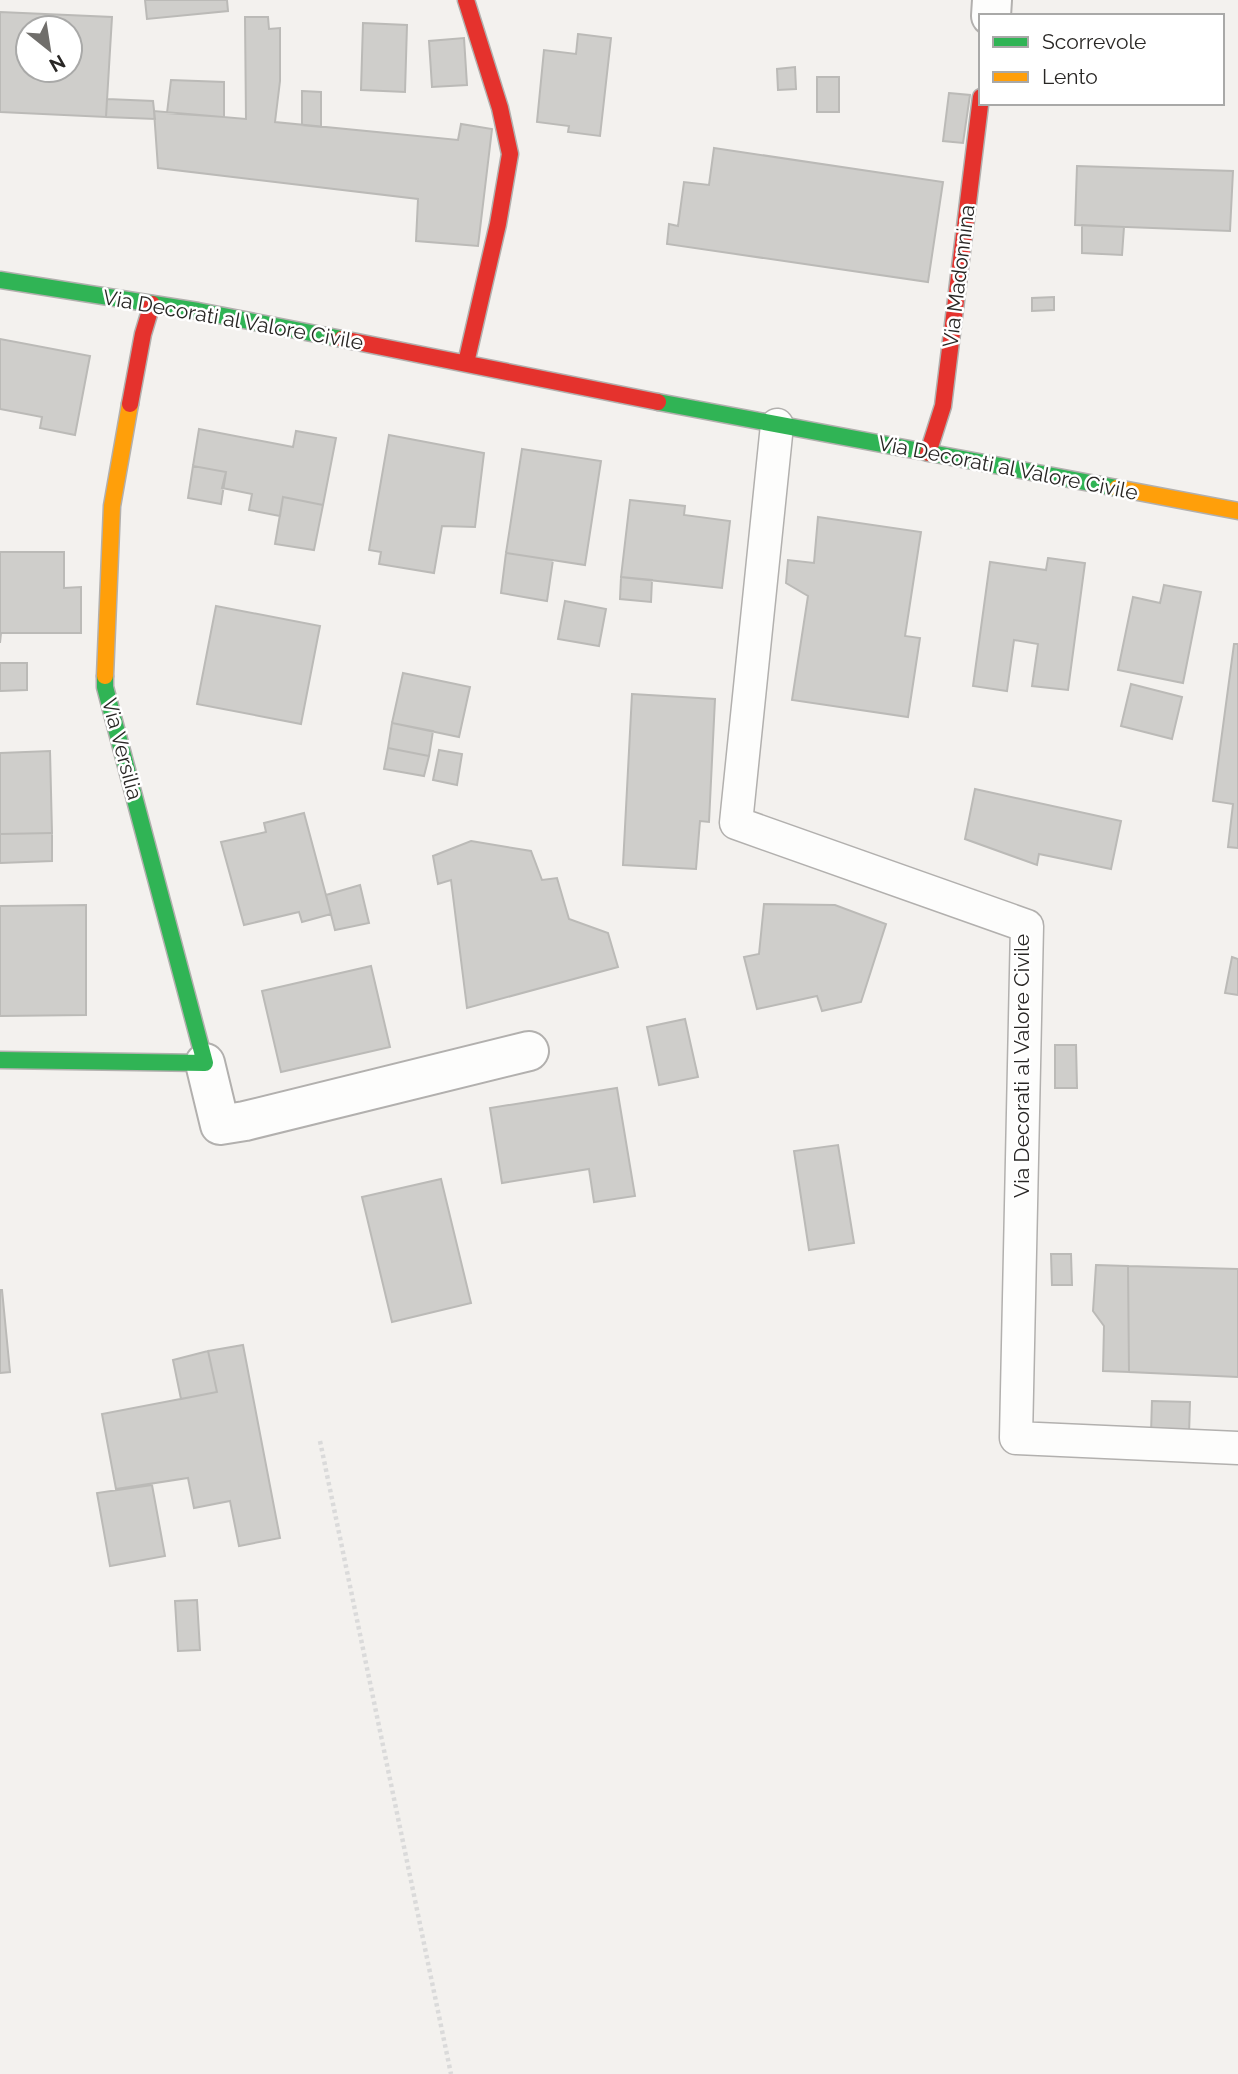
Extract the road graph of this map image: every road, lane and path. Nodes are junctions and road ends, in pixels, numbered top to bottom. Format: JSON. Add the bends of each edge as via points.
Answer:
{"nodes":[{"id":1,"x":466,"y":0,"type":"edge"},
{"id":2,"x":980,"y":105,"type":"edge"},
{"id":3,"x":0,"y":280,"type":"edge"},
{"id":4,"x":152,"y":304,"type":"junction"},
{"id":5,"x":466,"y":363,"type":"junction"},
{"id":6,"x":777,"y":425,"type":"junction"},
{"id":7,"x":928,"y":453,"type":"junction"},
{"id":8,"x":1238,"y":511,"type":"edge"},
{"id":9,"x":529,"y":1051,"type":"dead end"},
{"id":10,"x":0,"y":1060,"type":"edge"},
{"id":11,"x":205,"y":1063,"type":"junction"},
{"id":12,"x":320,"y":1441,"type":"dead end"},
{"id":13,"x":1238,"y":1448,"type":"edge"},
{"id":14,"x":452,"y":2074,"type":"edge"}],
"edges":[{"from":1,"to":5,"type":"street","via":[[510,154]]},
{"from":2,"to":7,"type":"street","name":"Via Madonnina","via":[[943,406]]},
{"from":3,"to":4,"type":"street","name":"Via Decorati al Valore Civile"},
{"from":4,"to":5,"type":"street","name":"Via Decorati al Valore Civile"},
{"from":4,"to":11,"type":"street","name":"Via Versilia","via":[[112,506],[106,687]]},
{"from":5,"to":6,"type":"street","name":"Via Decorati al Valore Civile"},
{"from":6,"to":7,"type":"street","name":"Via Decorati al Valore Civile"},
{"from":6,"to":13,"type":"lane","name":"Via Decorati al Valore Civile","via":[[736,823],[1027,926],[1016,1438]]},
{"from":7,"to":8,"type":"street","name":"Via Decorati al Valore Civile"},
{"from":9,"to":11,"type":"street","name":"Via Versilia","via":[[220,1125]]},
{"from":10,"to":11,"type":"street"},
{"from":12,"to":14,"type":"path"}]}
